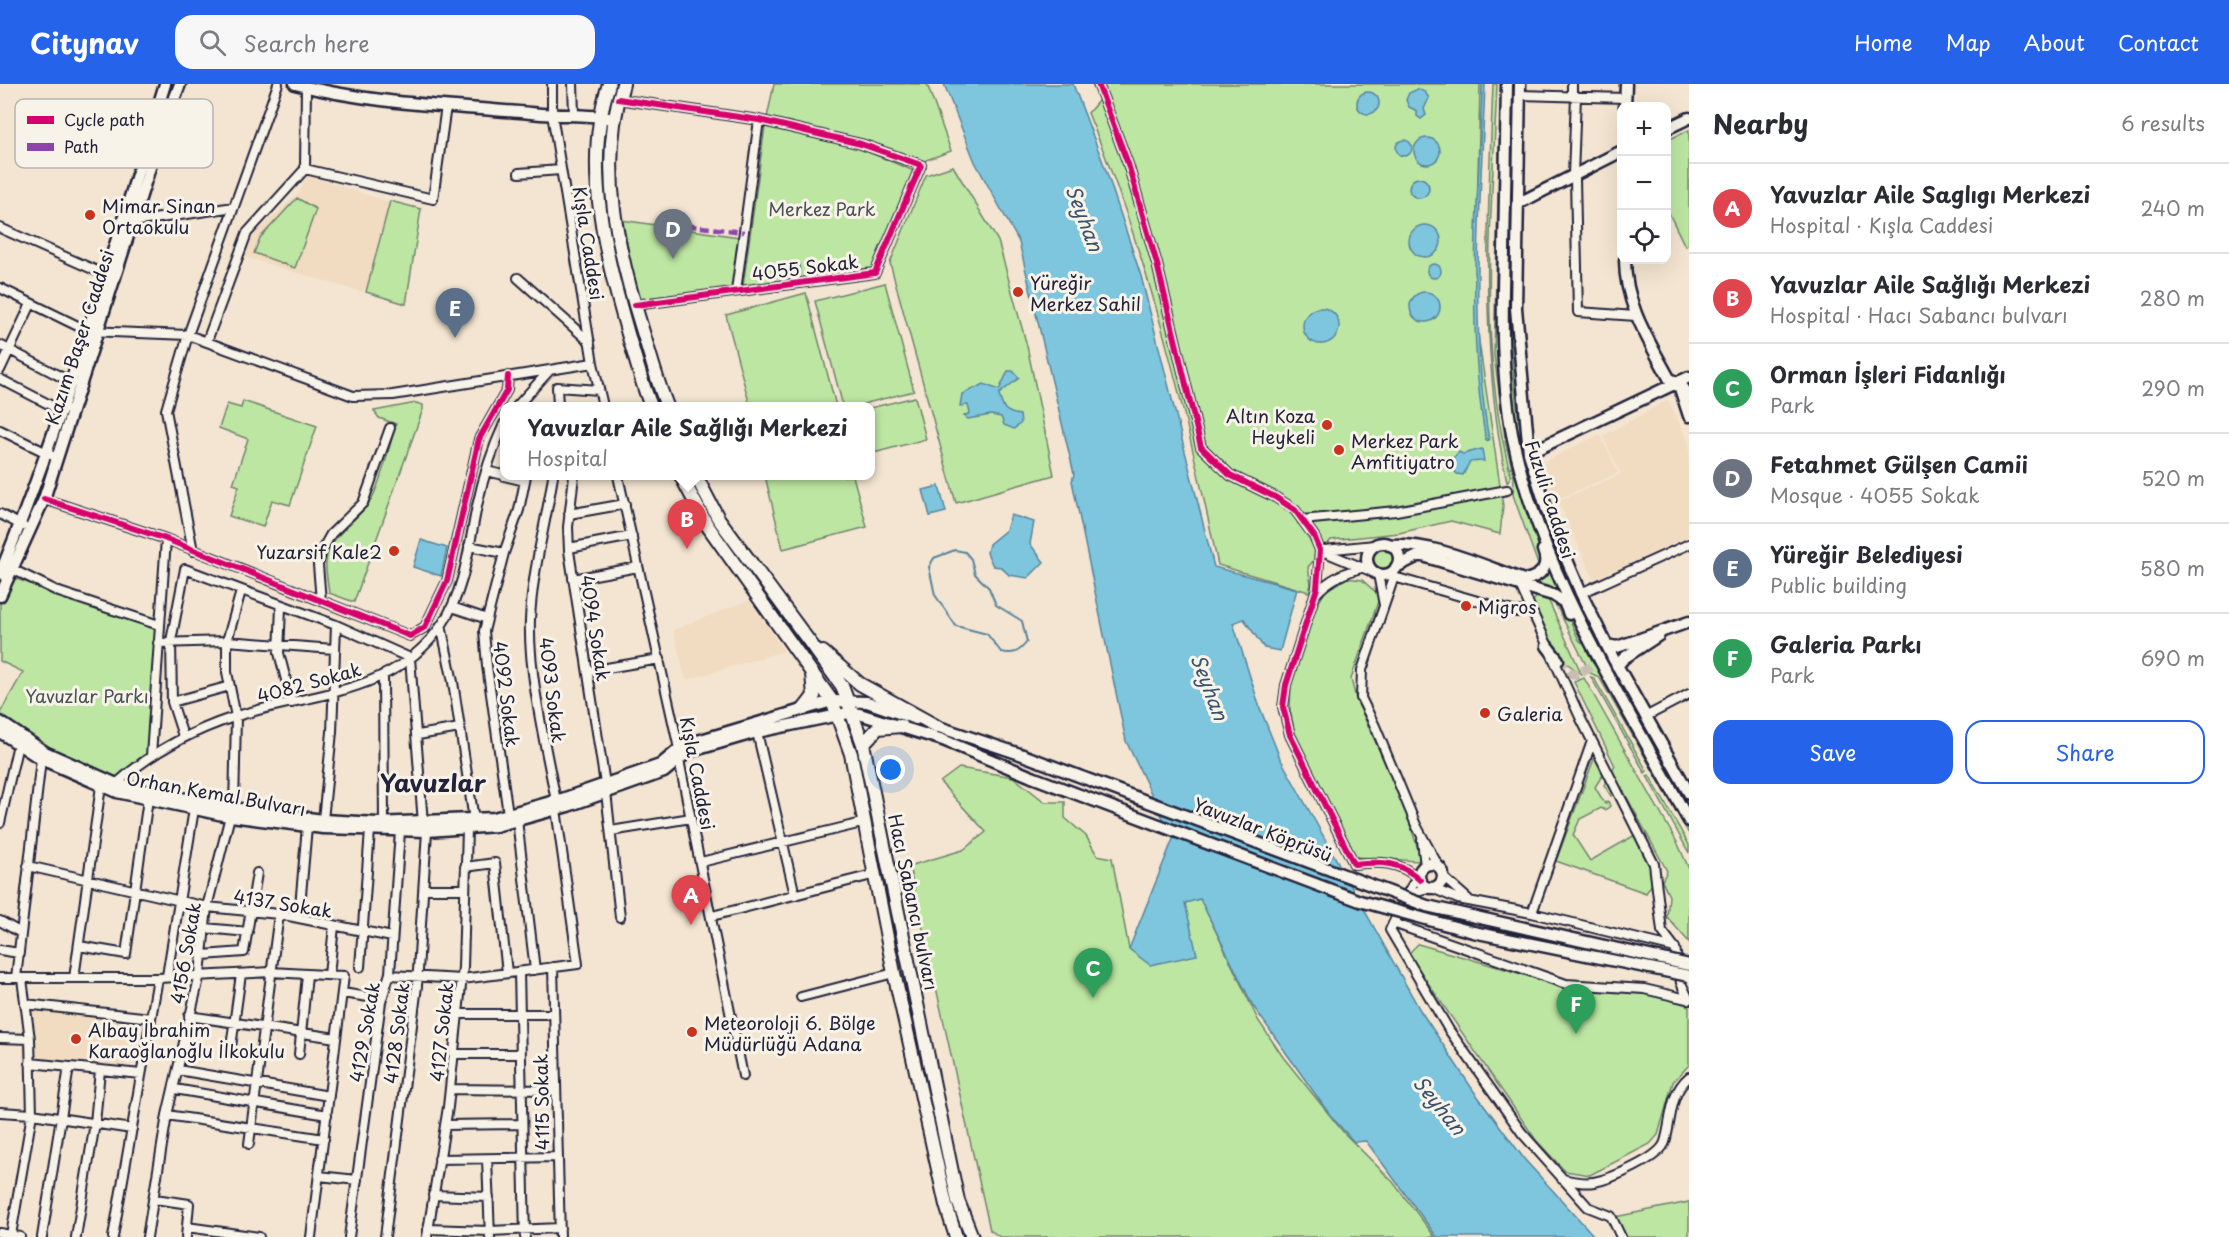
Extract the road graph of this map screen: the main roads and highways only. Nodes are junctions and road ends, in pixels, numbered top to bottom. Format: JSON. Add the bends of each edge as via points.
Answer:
{"nodes":[{"id":1,"x":165,"y":84,"type":"edge"},
{"id":2,"x":178,"y":84,"type":"edge"},
{"id":3,"x":295,"y":84,"type":"edge"},
{"id":4,"x":609,"y":84,"type":"edge"},
{"id":5,"x":623,"y":84,"type":"edge"},
{"id":6,"x":1507,"y":84,"type":"edge"},
{"id":7,"x":1626,"y":84,"type":"edge"},
{"id":8,"x":1520,"y":90,"type":"edge"},
{"id":9,"x":160,"y":99,"type":"edge"},
{"id":10,"x":173,"y":99,"type":"edge"},
{"id":11,"x":1625,"y":102,"type":"edge"},
{"id":12,"x":600,"y":116,"type":"junction"},
{"id":13,"x":1689,"y":118,"type":"edge"},
{"id":14,"x":614,"y":119,"type":"junction"},
{"id":15,"x":1671,"y":127,"type":"edge"},
{"id":16,"x":1617,"y":153,"type":"edge"},
{"id":17,"x":139,"y":168,"type":"edge"},
{"id":18,"x":150,"y":168,"type":"edge"},
{"id":19,"x":1517,"y":204,"type":"junction"},
{"id":20,"x":1625,"y":264,"type":"edge"},
{"id":21,"x":93,"y":332,"type":"junction"},
{"id":22,"x":1684,"y":379,"type":"edge"},
{"id":23,"x":1689,"y":396,"type":"edge"},
{"id":24,"x":650,"y":402,"type":"edge"},
{"id":25,"x":666,"y":402,"type":"edge"},
{"id":26,"x":1689,"y":416,"type":"edge"},
{"id":27,"x":1529,"y":453,"type":"junction"},
{"id":28,"x":683,"y":480,"type":"edge"},
{"id":29,"x":698,"y":480,"type":"edge"},
{"id":30,"x":1539,"y":526,"type":"junction"},
{"id":31,"x":26,"y":527,"type":"junction"},
{"id":32,"x":1389,"y":545,"type":"junction"},
{"id":33,"x":1395,"y":571,"type":"junction"},
{"id":34,"x":0,"y":574,"type":"edge"},
{"id":35,"x":0,"y":596,"type":"edge"},
{"id":36,"x":1689,"y":622,"type":"edge"},
{"id":37,"x":1662,"y":633,"type":"junction"},
{"id":38,"x":805,"y":636,"type":"junction"},
{"id":39,"x":1646,"y":641,"type":"tunnel mouth"},
{"id":40,"x":1590,"y":644,"type":"junction"},
{"id":41,"x":1607,"y":645,"type":"junction"},
{"id":42,"x":1547,"y":646,"type":"road end"},
{"id":43,"x":1558,"y":660,"type":"tunnel mouth"},
{"id":44,"x":1617,"y":666,"type":"junction"},
{"id":45,"x":811,"y":670,"type":"junction"},
{"id":46,"x":834,"y":707,"type":"junction"},
{"id":47,"x":851,"y":707,"type":"junction"},
{"id":48,"x":804,"y":709,"type":"junction"},
{"id":49,"x":0,"y":722,"type":"edge"},
{"id":50,"x":901,"y":726,"type":"junction"},
{"id":51,"x":936,"y":726,"type":"junction"},
{"id":52,"x":0,"y":732,"type":"edge"},
{"id":53,"x":863,"y":744,"type":"junction"},
{"id":54,"x":679,"y":754,"type":"junction"},
{"id":55,"x":1689,"y":793,"type":"edge"},
{"id":56,"x":232,"y":812,"type":"junction"},
{"id":57,"x":1689,"y":821,"type":"edge"},
{"id":58,"x":425,"y":827,"type":"junction"},
{"id":59,"x":1424,"y":878,"type":"joint"},
{"id":60,"x":1689,"y":958,"type":"edge"},
{"id":61,"x":1672,"y":961,"type":"junction"},
{"id":62,"x":1689,"y":964,"type":"edge"},
{"id":63,"x":1669,"y":973,"type":"junction"},
{"id":64,"x":1689,"y":976,"type":"edge"},
{"id":65,"x":1689,"y":983,"type":"edge"},
{"id":66,"x":956,"y":1237,"type":"edge"},
{"id":67,"x":972,"y":1237,"type":"edge"}],
"edges":[{"from":1,"to":9,"type":"main road","name":"Kazım Başer Caddesi"},
{"from":2,"to":10,"type":"main road","name":"Kazım Başer Caddesi"},
{"from":3,"to":12,"type":"main road","via":[[333,94],[446,106]]},
{"from":4,"to":12,"type":"main road"},
{"from":5,"to":14,"type":"main road"},
{"from":6,"to":30,"type":"main road","name":"Fuzuli Caddesi","via":[[1503,353],[1512,433]]},
{"from":7,"to":11,"type":"main road"},
{"from":8,"to":19,"type":"main road","name":"Fuzuli Caddesi"},
{"from":12,"to":14,"type":"main road"},
{"from":12,"to":24,"type":"main road","via":[[597,170],[602,220],[621,308]]},
{"from":13,"to":15,"type":"main road"},
{"from":14,"to":25,"type":"main road","via":[[610,171],[614,206],[634,305]]},
{"from":16,"to":19,"type":"main road"},
{"from":17,"to":21,"type":"main road","name":"Kazım Başer Caddesi"},
{"from":18,"to":21,"type":"main road","name":"Kazım Başer Caddesi"},
{"from":19,"to":27,"type":"main road","name":"Fuzuli Caddesi","via":[[1516,308]]},
{"from":20,"to":22,"type":"main road","via":[[1625,282],[1636,316],[1670,380]]},
{"from":21,"to":31,"type":"main road","name":"Kazım Başer Caddesi","via":[[60,410]]},
{"from":21,"to":31,"type":"main road","name":"Kazım Başer Caddesi","via":[[44,499]]},
{"from":22,"to":23,"type":"main road"},
{"from":22,"to":26,"type":"main road","via":[[1683,403]]},
{"from":22,"to":27,"type":"main road"},
{"from":27,"to":41,"type":"main road","name":"Fuzuli Caddesi","via":[[1550,520]]},
{"from":28,"to":45,"type":"main road","name":"Hacı Sabancı bulvarı","via":[[707,525]]},
{"from":29,"to":38,"type":"main road","name":"Hacı Sabancı bulvarı","via":[[718,518]]},
{"from":30,"to":32,"type":"main road","via":[[1546,559],[1542,573],[1524,580],[1427,547]]},
{"from":30,"to":40,"type":"main road","name":"Fuzuli Caddesi"},
{"from":31,"to":34,"type":"main road","name":"Kazım Başer Caddesi"},
{"from":31,"to":35,"type":"main road","name":"Kazım Başer Caddesi","via":[[14,570]]},
{"from":32,"to":33,"type":"main road","via":[[1397,552]]},
{"from":32,"to":33,"type":"main road","via":[[1375,545],[1367,558],[1372,571]]},
{"from":33,"to":40,"type":"main road","via":[[1420,555],[1553,595],[1564,602],[1580,637]]},
{"from":36,"to":37,"type":"main road"},
{"from":37,"to":39,"type":"main road"},
{"from":37,"to":41,"type":"main road","via":[[1617,647]]},
{"from":37,"to":44,"type":"main road"},
{"from":38,"to":47,"type":"main road","name":"Hacı Sabancı bulvarı","via":[[842,686]]},
{"from":38,"to":51,"type":"main road","via":[[860,684]]},
{"from":40,"to":57,"type":"main road","name":"Fuzuli Caddesi"},
{"from":41,"to":44,"type":"main road","name":"Fuzuli Caddesi"},
{"from":42,"to":43,"type":"main road"},
{"from":44,"to":55,"type":"main road","name":"Fuzuli Caddesi"},
{"from":45,"to":46,"type":"main road","name":"Hacı Sabancı bulvarı"},
{"from":45,"to":48,"type":"main road","via":[[814,696]]},
{"from":46,"to":47,"type":"main road","name":"Orhan Kemal Bulvarı"},
{"from":46,"to":48,"type":"main road","name":"Orhan Kemal Bulvarı"},
{"from":46,"to":54,"type":"main road","name":"Orhan Kemal Bulvarı"},
{"from":46,"to":66,"type":"main road","name":"Hacı Sabancı bulvarı","via":[[851,754],[894,973]]},
{"from":47,"to":50,"type":"main road","name":"Yavuzlar Köprüsü"},
{"from":47,"to":51,"type":"main road","name":"Yavuzlar Köprüsü","via":[[867,702]]},
{"from":47,"to":53,"type":"main road","name":"Hacı Sabancı bulvarı"},
{"from":48,"to":54,"type":"main road","name":"Orhan Kemal Bulvarı","via":[[684,745]]},
{"from":49,"to":56,"type":"main road","name":"Orhan Kemal Bulvarı","via":[[45,753],[117,784]]},
{"from":50,"to":53,"type":"main road","via":[[878,728]]},
{"from":50,"to":63,"type":"main road","name":"Yavuzlar Köprüsü","bridge":true,"via":[[1360,901],[1473,933]]},
{"from":51,"to":61,"type":"main road","name":"Yavuzlar Köprüsü","bridge":true,"via":[[1427,906]]},
{"from":52,"to":56,"type":"main road","name":"Orhan Kemal Bulvarı","via":[[41,759],[101,786],[194,809]]},
{"from":53,"to":67,"type":"main road","name":"Hacı Sabancı bulvarı","via":[[958,1201]]},
{"from":54,"to":58,"type":"main road","name":"Orhan Kemal Bulvarı","via":[[605,788],[556,805],[513,817]]},
{"from":56,"to":58,"type":"main road","name":"Orhan Kemal Bulvarı"},
{"from":56,"to":58,"type":"main road","name":"Orhan Kemal Bulvarı","via":[[308,826],[400,831]]},
{"from":59,"to":59,"type":"main road","via":[[1433,865],[1442,873],[1440,884]]},
{"from":60,"to":61,"type":"main road","bridge":true},
{"from":61,"to":62,"type":"main road","name":"Yavuzlar Köprüsü","bridge":true},
{"from":63,"to":64,"type":"main road","name":"Yavuzlar Köprüsü","bridge":true},
{"from":63,"to":65,"type":"main road","bridge":true}]}
